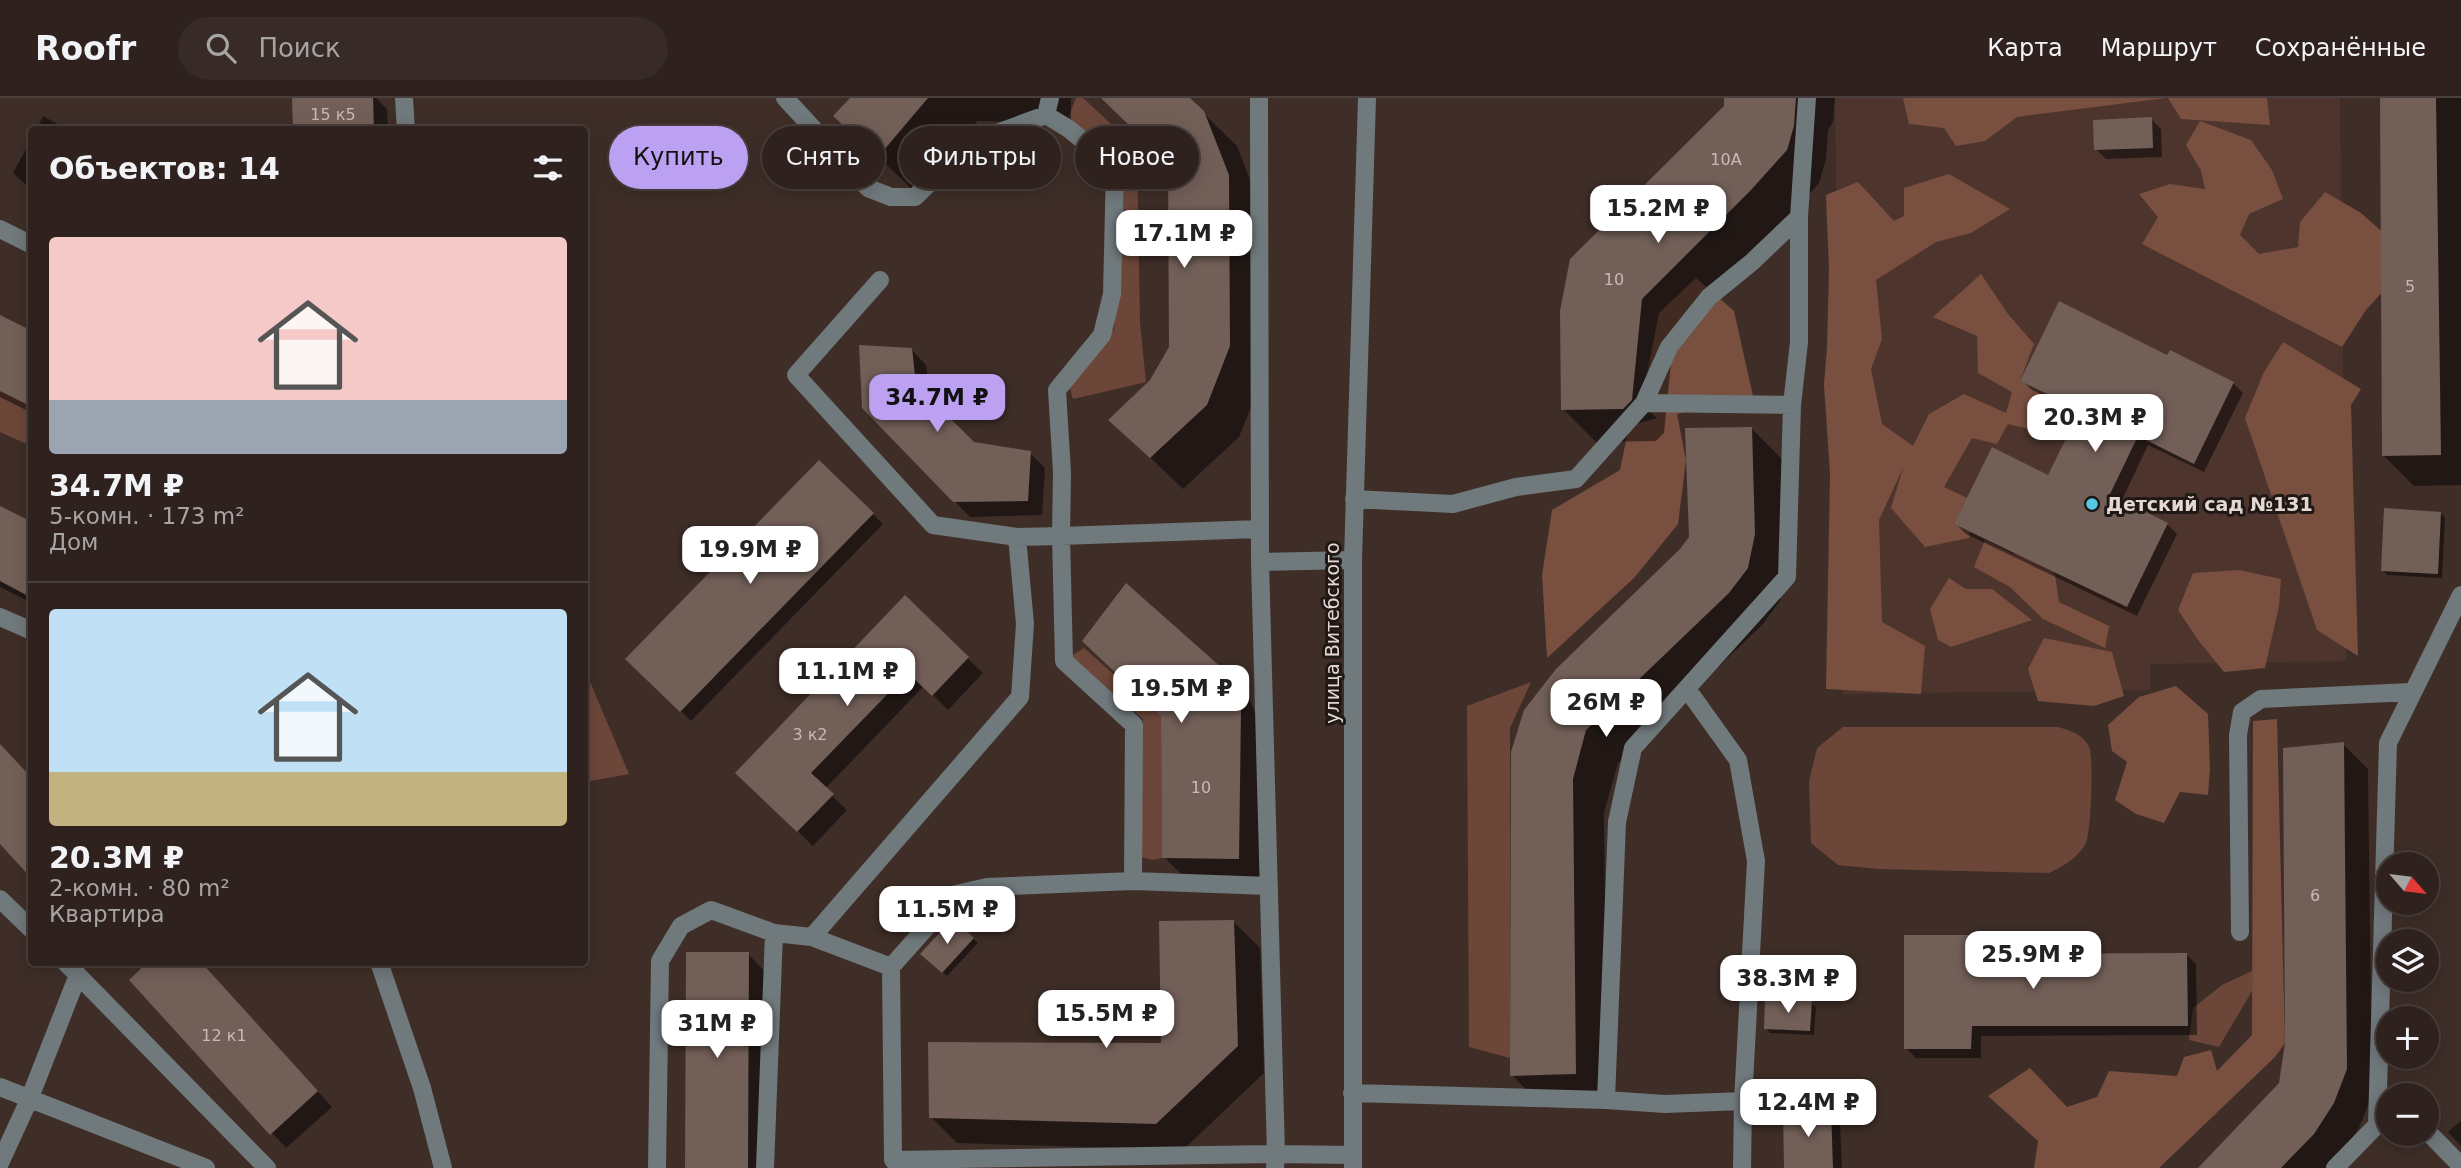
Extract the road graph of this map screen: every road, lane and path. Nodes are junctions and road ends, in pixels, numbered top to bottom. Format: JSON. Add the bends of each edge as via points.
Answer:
{"nodes":[{"id":1,"x":404,"y":98,"type":"edge"},
{"id":2,"x":785,"y":98,"type":"edge"},
{"id":3,"x":1259,"y":98,"type":"edge"},
{"id":4,"x":1367,"y":98,"type":"edge"},
{"id":5,"x":1807,"y":98,"type":"edge"},
{"id":6,"x":1048,"y":107,"type":"edge"},
{"id":7,"x":406,"y":126,"type":"edge"},
{"id":8,"x":1799,"y":217,"type":"junction"},
{"id":9,"x":0,"y":229,"type":"edge"},
{"id":10,"x":28,"y":243,"type":"edge"},
{"id":11,"x":880,"y":280,"type":"dead end"},
{"id":12,"x":1644,"y":403,"type":"junction"},
{"id":13,"x":1792,"y":405,"type":"junction"},
{"id":14,"x":1354,"y":499,"type":"junction"},
{"id":15,"x":1261,"y":529,"type":"junction"},
{"id":16,"x":1017,"y":537,"type":"junction"},
{"id":17,"x":1061,"y":537,"type":"junction"},
{"id":18,"x":1353,"y":560,"type":"junction"},
{"id":19,"x":1260,"y":562,"type":"junction"},
{"id":20,"x":2461,"y":595,"type":"edge"},
{"id":21,"x":0,"y":617,"type":"edge"},
{"id":22,"x":28,"y":629,"type":"edge"},
{"id":23,"x":1687,"y":689,"type":"junction"},
{"id":24,"x":2412,"y":692,"type":"junction"},
{"id":25,"x":1133,"y":881,"type":"junction"},
{"id":26,"x":1269,"y":886,"type":"junction"},
{"id":27,"x":0,"y":899,"type":"edge"},
{"id":28,"x":28,"y":926,"type":"edge"},
{"id":29,"x":2240,"y":932,"type":"dead end"},
{"id":30,"x":774,"y":933,"type":"junction"},
{"id":31,"x":812,"y":937,"type":"junction"},
{"id":32,"x":380,"y":966,"type":"edge"},
{"id":33,"x":891,"y":967,"type":"junction"},
{"id":34,"x":72,"y":969,"type":"edge"},
{"id":35,"x":2379,"y":1081,"type":"joint"},
{"id":36,"x":0,"y":1087,"type":"edge"},
{"id":37,"x":1352,"y":1093,"type":"junction"},
{"id":38,"x":29,"y":1100,"type":"junction"},
{"id":39,"x":1606,"y":1100,"type":"junction"},
{"id":40,"x":1743,"y":1101,"type":"junction"},
{"id":41,"x":2439,"y":1143,"type":"edge"},
{"id":42,"x":1275,"y":1161,"type":"edge"},
{"id":43,"x":1353,"y":1162,"type":"edge"},
{"id":44,"x":0,"y":1163,"type":"edge"},
{"id":45,"x":2461,"y":1166,"type":"edge"},
{"id":46,"x":206,"y":1168,"type":"edge"},
{"id":47,"x":267,"y":1168,"type":"edge"},
{"id":48,"x":443,"y":1168,"type":"edge"},
{"id":49,"x":657,"y":1168,"type":"edge"},
{"id":50,"x":765,"y":1168,"type":"edge"},
{"id":51,"x":1742,"y":1168,"type":"edge"},
{"id":52,"x":2335,"y":1168,"type":"edge"}],
"edges":[{"from":1,"to":7,"type":"street"},
{"from":2,"to":6,"type":"street","via":[[869,188],[891,197],[915,197],[972,142]]},
{"from":3,"to":15,"type":"street"},
{"from":4,"to":14,"type":"street","name":"улица Витебского"},
{"from":5,"to":8,"type":"street"},
{"from":6,"to":17,"type":"street","via":[[1115,167],[1112,294],[1102,335],[1057,390]]},
{"from":8,"to":12,"type":"street","via":[[1709,297],[1669,347]]},
{"from":8,"to":13,"type":"street","via":[[1799,342]]},
{"from":9,"to":10,"type":"street"},
{"from":11,"to":16,"type":"street","via":[[796,374],[933,525]]},
{"from":12,"to":13,"type":"street"},
{"from":12,"to":14,"type":"street","via":[[1576,479],[1516,487],[1453,503]]},
{"from":13,"to":23,"type":"street","via":[[1787,577]]},
{"from":14,"to":18,"type":"street","name":"улица Витебского"},
{"from":15,"to":17,"type":"street"},
{"from":15,"to":19,"type":"street"},
{"from":16,"to":17,"type":"street"},
{"from":16,"to":31,"type":"street","via":[[1024,624],[1020,696]]},
{"from":17,"to":25,"type":"street","via":[[1064,661],[1134,725]]},
{"from":18,"to":19,"type":"street"},
{"from":18,"to":37,"type":"street","name":"улица Витебского"},
{"from":19,"to":26,"type":"street"},
{"from":20,"to":24,"type":"street"},
{"from":21,"to":22,"type":"street"},
{"from":23,"to":39,"type":"street","via":[[1633,748],[1617,822]]},
{"from":23,"to":40,"type":"street","via":[[1738,760],[1756,861]]},
{"from":24,"to":29,"type":"street","via":[[2261,699],[2242,712],[2238,735]]},
{"from":24,"to":35,"type":"street","via":[[2388,743]]},
{"from":25,"to":26,"type":"street"},
{"from":25,"to":33,"type":"street","via":[[986,887],[956,894]]},
{"from":26,"to":42,"type":"street"},
{"from":27,"to":28,"type":"street"},
{"from":30,"to":31,"type":"street"},
{"from":30,"to":49,"type":"street","via":[[711,910],[681,926],[660,961]]},
{"from":30,"to":50,"type":"street"},
{"from":31,"to":33,"type":"street"},
{"from":32,"to":48,"type":"street","via":[[422,1087]]},
{"from":33,"to":42,"type":"street","via":[[893,1160]]},
{"from":34,"to":38,"type":"street"},
{"from":34,"to":47,"type":"street"},
{"from":35,"to":52,"type":"street","via":[[2377,1125]]},
{"from":36,"to":38,"type":"street"},
{"from":37,"to":39,"type":"street"},
{"from":37,"to":43,"type":"street","name":"улица Витебского"},
{"from":38,"to":44,"type":"street"},
{"from":38,"to":46,"type":"street"},
{"from":39,"to":40,"type":"street","via":[[1665,1104]]},
{"from":40,"to":51,"type":"street"},
{"from":41,"to":45,"type":"street"},
{"from":42,"to":43,"type":"street"}]}
